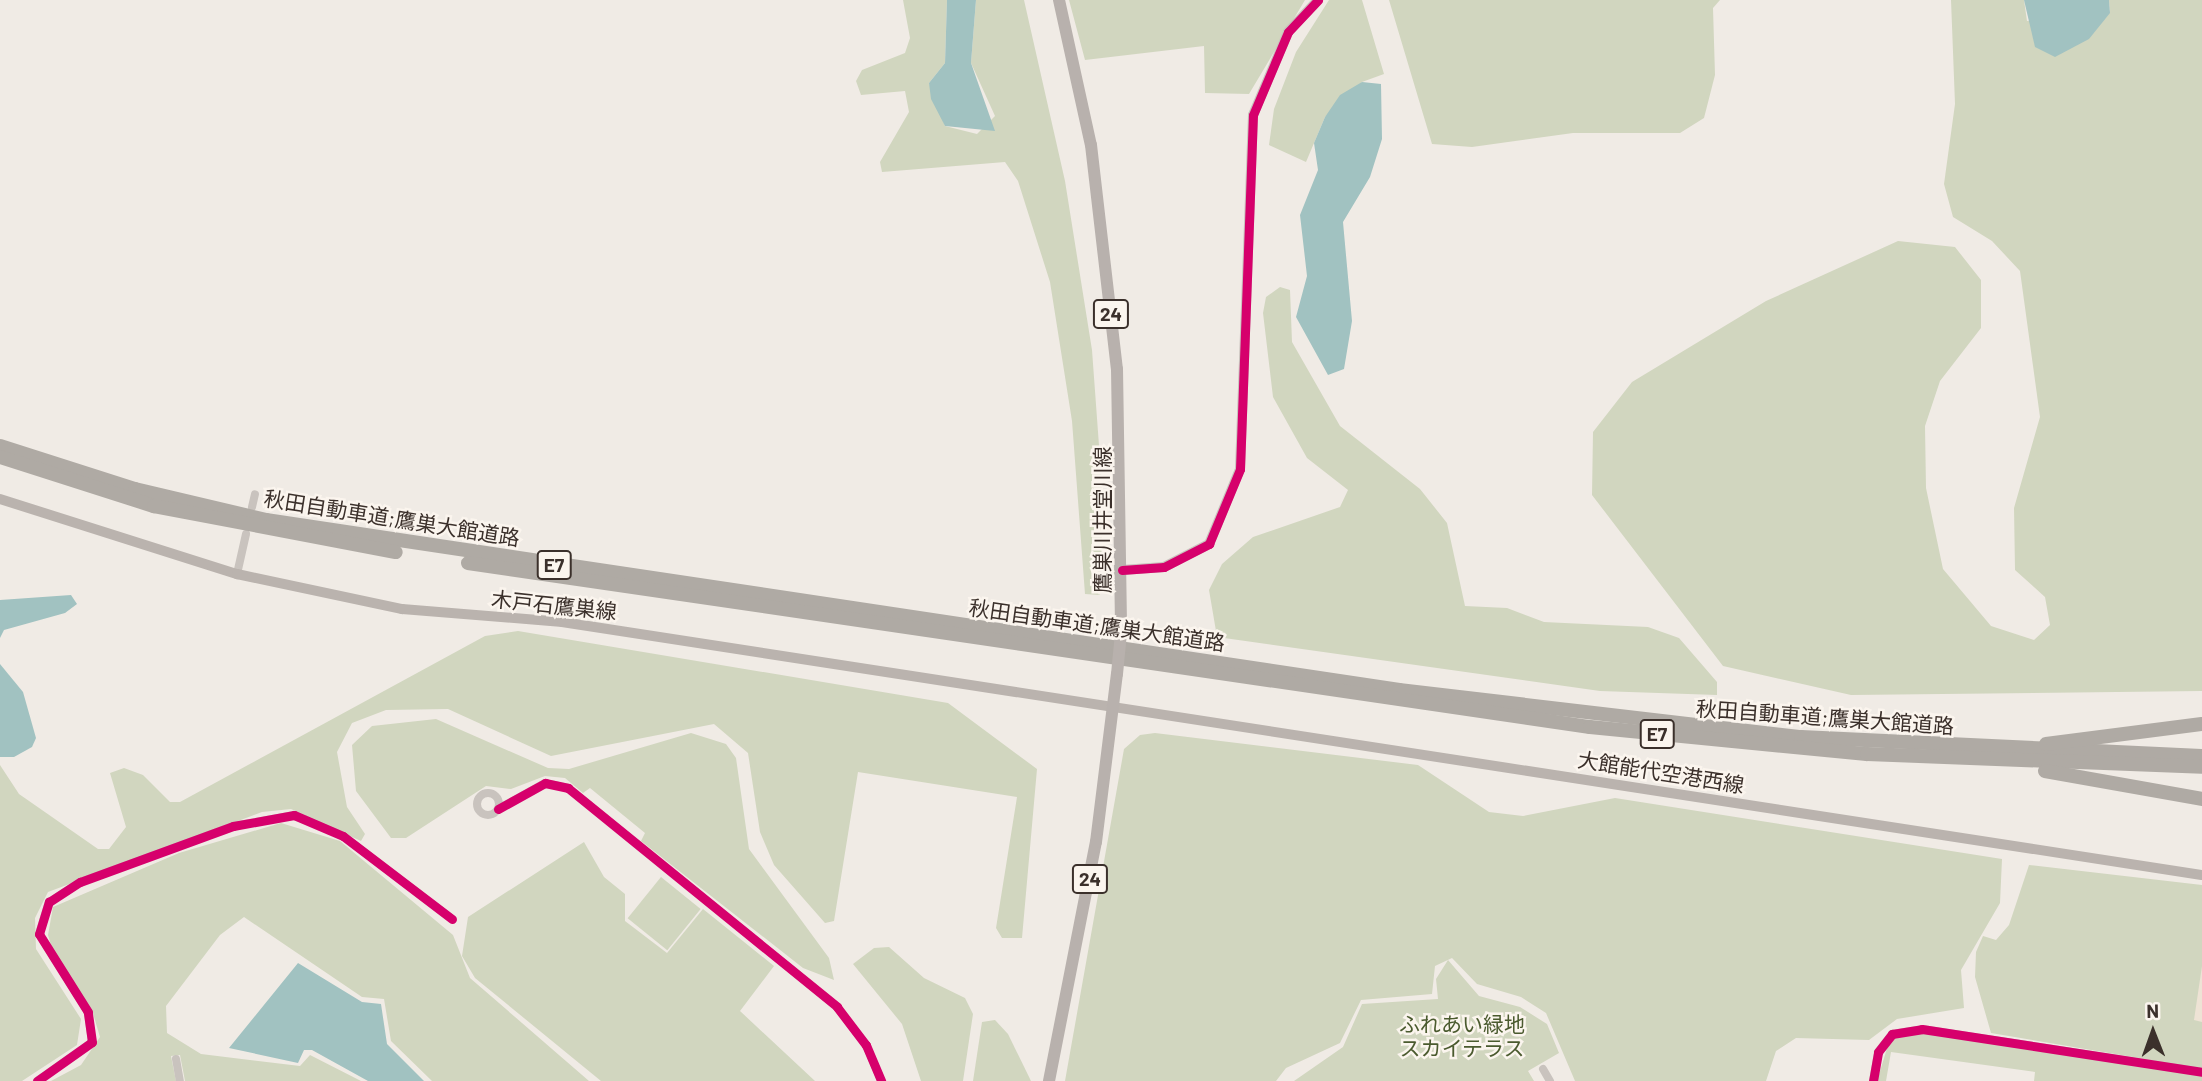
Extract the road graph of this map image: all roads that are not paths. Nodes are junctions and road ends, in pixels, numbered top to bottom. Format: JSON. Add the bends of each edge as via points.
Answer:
{"nodes":[{"id":1,"x":1059,"y":0,"type":"edge"},
{"id":2,"x":1318,"y":0,"type":"edge"},
{"id":3,"x":0,"y":446,"type":"edge"},
{"id":4,"x":0,"y":457,"type":"edge"},
{"id":5,"x":255,"y":494,"type":"dead end"},
{"id":6,"x":0,"y":499,"type":"edge"},
{"id":7,"x":252,"y":507,"type":"dead end"},
{"id":8,"x":246,"y":534,"type":"dead end"},
{"id":9,"x":1122,"y":569,"type":"junction"},
{"id":10,"x":237,"y":574,"type":"junction"},
{"id":11,"x":1115,"y":707,"type":"junction"},
{"id":12,"x":2202,"y":724,"type":"edge"},
{"id":13,"x":1865,"y":748,"type":"junction"},
{"id":14,"x":2202,"y":756,"type":"edge"},
{"id":15,"x":2202,"y":767,"type":"edge"},
{"id":16,"x":2202,"y":799,"type":"edge"},
{"id":17,"x":498,"y":809,"type":"dead end"},
{"id":18,"x":2202,"y":876,"type":"edge"},
{"id":19,"x":452,"y":919,"type":"dead end"},
{"id":20,"x":176,"y":1059,"type":"dead end"},
{"id":21,"x":1543,"y":1069,"type":"dead end"},
{"id":22,"x":2202,"y":1072,"type":"edge"},
{"id":23,"x":37,"y":1081,"type":"edge"},
{"id":24,"x":180,"y":1081,"type":"edge"},
{"id":25,"x":881,"y":1081,"type":"edge"},
{"id":26,"x":1049,"y":1081,"type":"edge"},
{"id":27,"x":1550,"y":1081,"type":"edge"},
{"id":28,"x":1873,"y":1081,"type":"edge"}],
"edges":[{"from":1,"to":9,"type":"main road","name":"鷹巣川井堂川線","number":"24","via":[[1091,145],[1107,265],[1122,429]]},
{"from":2,"to":9,"type":"street","via":[[1288,32],[1253,115],[1240,469],[1209,544],[1180,562]]},
{"from":3,"to":13,"type":"highway","name":"秋田自動車道;鷹巣大館道路","number":"E7","via":[[169,498],[412,544],[1503,705]]},
{"from":4,"to":13,"type":"highway","name":"秋田自動車道;鷹巣大館道路","number":"E7","via":[[154,506],[412,554],[1504,716]]},
{"from":5,"to":7,"type":"street"},
{"from":6,"to":10,"type":"main road","name":"木戸石鷹巣線"},
{"from":8,"to":10,"type":"street"},
{"from":9,"to":11,"type":"main road","name":"鷹巣川井堂川線","number":"24","bridge":true},
{"from":10,"to":11,"type":"main road","name":"木戸石鷹巣線","via":[[402,609],[562,622]]},
{"from":11,"to":18,"type":"main road","name":"大館能代空港西線"},
{"from":11,"to":26,"type":"main road","name":"鷹巣川井堂川線","number":"24","via":[[1090,883]]},
{"from":12,"to":13,"type":"highway","via":[[2060,744]]},
{"from":13,"to":14,"type":"highway","name":"秋田自動車道;鷹巣大館道路","number":"E7"},
{"from":13,"to":15,"type":"highway","name":"秋田自動車道;鷹巣大館道路","number":"E7"},
{"from":13,"to":16,"type":"highway","via":[[2049,772]]},
{"from":17,"to":25,"type":"street","via":[[545,783],[568,788],[837,1007],[866,1045]]},
{"from":19,"to":23,"type":"street","via":[[343,836],[295,815],[233,826],[80,882],[49,902],[39,934],[88,1012],[92,1042]]},
{"from":20,"to":24,"type":"street"},
{"from":21,"to":27,"type":"street"},
{"from":22,"to":28,"type":"street","via":[[1922,1029],[1892,1034],[1878,1052]]}]}
